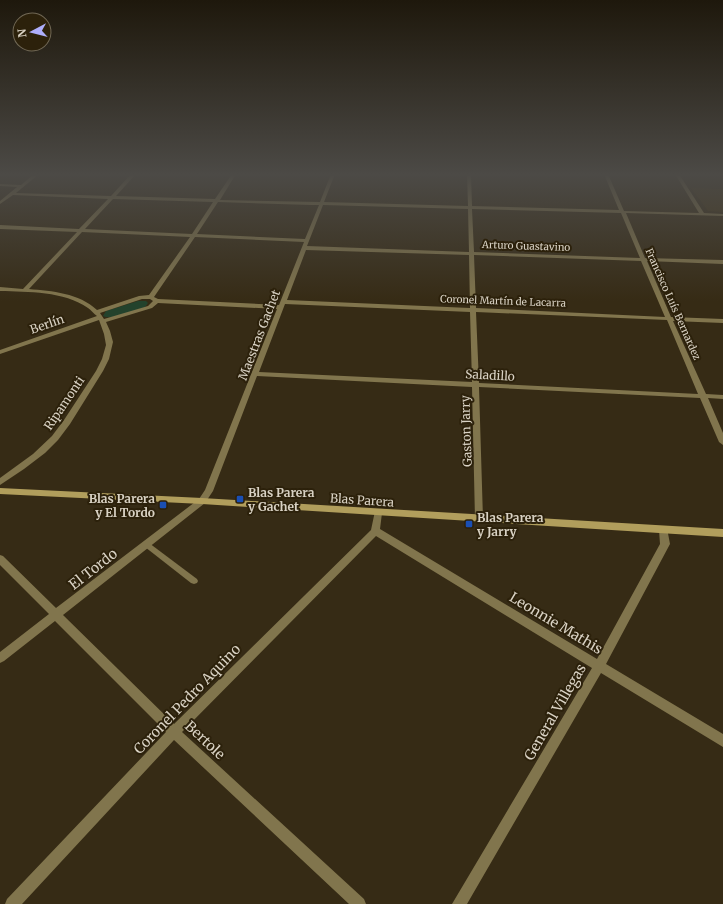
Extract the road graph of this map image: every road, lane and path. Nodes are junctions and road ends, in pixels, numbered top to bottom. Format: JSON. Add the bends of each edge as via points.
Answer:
{"nodes":[{"id":1,"x":95,"y":216,"type":"edge"},
{"id":2,"x":207,"y":216,"type":"edge"},
{"id":3,"x":317,"y":216,"type":"edge"},
{"id":4,"x":470,"y":216,"type":"edge"},
{"id":5,"x":625,"y":216,"type":"edge"},
{"id":6,"x":0,"y":227,"type":"edge"},
{"id":7,"x":82,"y":230,"type":"junction"},
{"id":8,"x":194,"y":235,"type":"junction"},
{"id":9,"x":306,"y":244,"type":"junction"},
{"id":10,"x":472,"y":253,"type":"junction"},
{"id":11,"x":642,"y":259,"type":"junction"},
{"id":12,"x":723,"y":262,"type":"edge"},
{"id":13,"x":0,"y":289,"type":"edge"},
{"id":14,"x":25,"y":290,"type":"junction"},
{"id":15,"x":151,"y":297,"type":"junction"},
{"id":16,"x":157,"y":301,"type":"junction"},
{"id":17,"x":282,"y":305,"type":"junction"},
{"id":18,"x":473,"y":310,"type":"junction"},
{"id":19,"x":101,"y":317,"type":"junction"},
{"id":20,"x":668,"y":318,"type":"junction"},
{"id":21,"x":723,"y":320,"type":"edge"},
{"id":22,"x":0,"y":352,"type":"edge"},
{"id":23,"x":256,"y":374,"type":"junction"},
{"id":24,"x":475,"y":385,"type":"junction"},
{"id":25,"x":703,"y":396,"type":"junction"},
{"id":26,"x":723,"y":397,"type":"edge"},
{"id":27,"x":723,"y":442,"type":"edge"},
{"id":28,"x":0,"y":482,"type":"edge"},
{"id":29,"x":0,"y":491,"type":"edge"},
{"id":30,"x":202,"y":501,"type":"junction"},
{"id":31,"x":378,"y":513,"type":"junction"},
{"id":32,"x":479,"y":519,"type":"junction"},
{"id":33,"x":664,"y":530,"type":"junction"},
{"id":34,"x":375,"y":532,"type":"junction"},
{"id":35,"x":723,"y":533,"type":"edge"},
{"id":36,"x":147,"y":545,"type":"junction"},
{"id":37,"x":0,"y":559,"type":"edge"},
{"id":38,"x":194,"y":581,"type":"dead end"},
{"id":39,"x":56,"y":616,"type":"junction"},
{"id":40,"x":0,"y":658,"type":"edge"},
{"id":41,"x":599,"y":666,"type":"junction"},
{"id":42,"x":174,"y":732,"type":"junction"},
{"id":43,"x":723,"y":741,"type":"edge"},
{"id":44,"x":12,"y":904,"type":"edge"},
{"id":45,"x":359,"y":904,"type":"edge"},
{"id":46,"x":459,"y":904,"type":"edge"}],
"edges":[{"from":1,"to":7,"type":"street"},
{"from":2,"to":8,"type":"street"},
{"from":3,"to":9,"type":"street","name":"Maestras Gachet"},
{"from":4,"to":10,"type":"street","name":"Gaston Jarry"},
{"from":5,"to":11,"type":"street","name":"Francisco Luís Bernardez"},
{"from":6,"to":7,"type":"street","name":"Arturo Guastavino"},
{"from":7,"to":8,"type":"street","name":"Arturo Guastavino"},
{"from":7,"to":14,"type":"street"},
{"from":8,"to":9,"type":"street","name":"Arturo Guastavino"},
{"from":8,"to":15,"type":"street"},
{"from":9,"to":10,"type":"street","name":"Arturo Guastavino"},
{"from":9,"to":17,"type":"street","name":"Maestras Gachet"},
{"from":10,"to":11,"type":"street","name":"Arturo Guastavino"},
{"from":10,"to":18,"type":"street","name":"Gaston Jarry"},
{"from":11,"to":12,"type":"street","name":"Arturo Guastavino"},
{"from":11,"to":20,"type":"street","name":"Francisco Luís Bernardez"},
{"from":13,"to":14,"type":"street"},
{"from":14,"to":19,"type":"street","via":[[71,297],[89,305]]},
{"from":15,"to":16,"type":"street"},
{"from":15,"to":19,"type":"street","name":"Berlín","via":[[141,298]]},
{"from":16,"to":17,"type":"street","name":"Coronel Martín de Lacarra"},
{"from":16,"to":19,"type":"street","name":"Berlín","via":[[150,307]]},
{"from":17,"to":18,"type":"street","name":"Coronel Martín de Lacarra"},
{"from":17,"to":23,"type":"street","name":"Maestras Gachet"},
{"from":18,"to":20,"type":"street","name":"Coronel Martín de Lacarra"},
{"from":18,"to":24,"type":"street","name":"Gaston Jarry"},
{"from":19,"to":22,"type":"street","name":"Berlín"},
{"from":19,"to":28,"type":"street","name":"Ripamonti","via":[[109,346],[97,375],[56,437],[42,452]]},
{"from":20,"to":21,"type":"street","name":"Coronel Martín de Lacarra"},
{"from":20,"to":25,"type":"street","name":"Francisco Luís Bernardez"},
{"from":23,"to":24,"type":"street","name":"Saladillo"},
{"from":23,"to":30,"type":"street","name":"Maestras Gachet","via":[[209,491]]},
{"from":24,"to":25,"type":"street","name":"Saladillo"},
{"from":24,"to":32,"type":"street","name":"Gaston Jarry"},
{"from":25,"to":26,"type":"street","name":"Saladillo"},
{"from":25,"to":27,"type":"street","name":"Francisco Luís Bernardez"},
{"from":29,"to":30,"type":"street","name":"Blas Parera"},
{"from":30,"to":31,"type":"street","name":"Blas Parera"},
{"from":30,"to":36,"type":"street","name":"El Tordo"},
{"from":31,"to":32,"type":"street","name":"Blas Parera"},
{"from":31,"to":34,"type":"street"},
{"from":32,"to":33,"type":"street","name":"Blas Parera"},
{"from":33,"to":35,"type":"street","name":"Blas Parera"},
{"from":33,"to":41,"type":"street","name":"General Villegas","via":[[665,544]]},
{"from":34,"to":41,"type":"street","name":"Leonnie Mathis"},
{"from":34,"to":42,"type":"street","name":"Coronel Pedro Aquino"},
{"from":36,"to":38,"type":"lane"},
{"from":36,"to":39,"type":"street","name":"El Tordo"},
{"from":37,"to":39,"type":"street","name":"Bertole"},
{"from":39,"to":40,"type":"street","name":"El Tordo"},
{"from":39,"to":42,"type":"street","name":"Bertole"},
{"from":41,"to":43,"type":"street","name":"Leonnie Mathis"},
{"from":41,"to":46,"type":"street","name":"General Villegas"},
{"from":42,"to":44,"type":"street","name":"Coronel Pedro Aquino"},
{"from":42,"to":45,"type":"street","name":"Bertole"}]}
